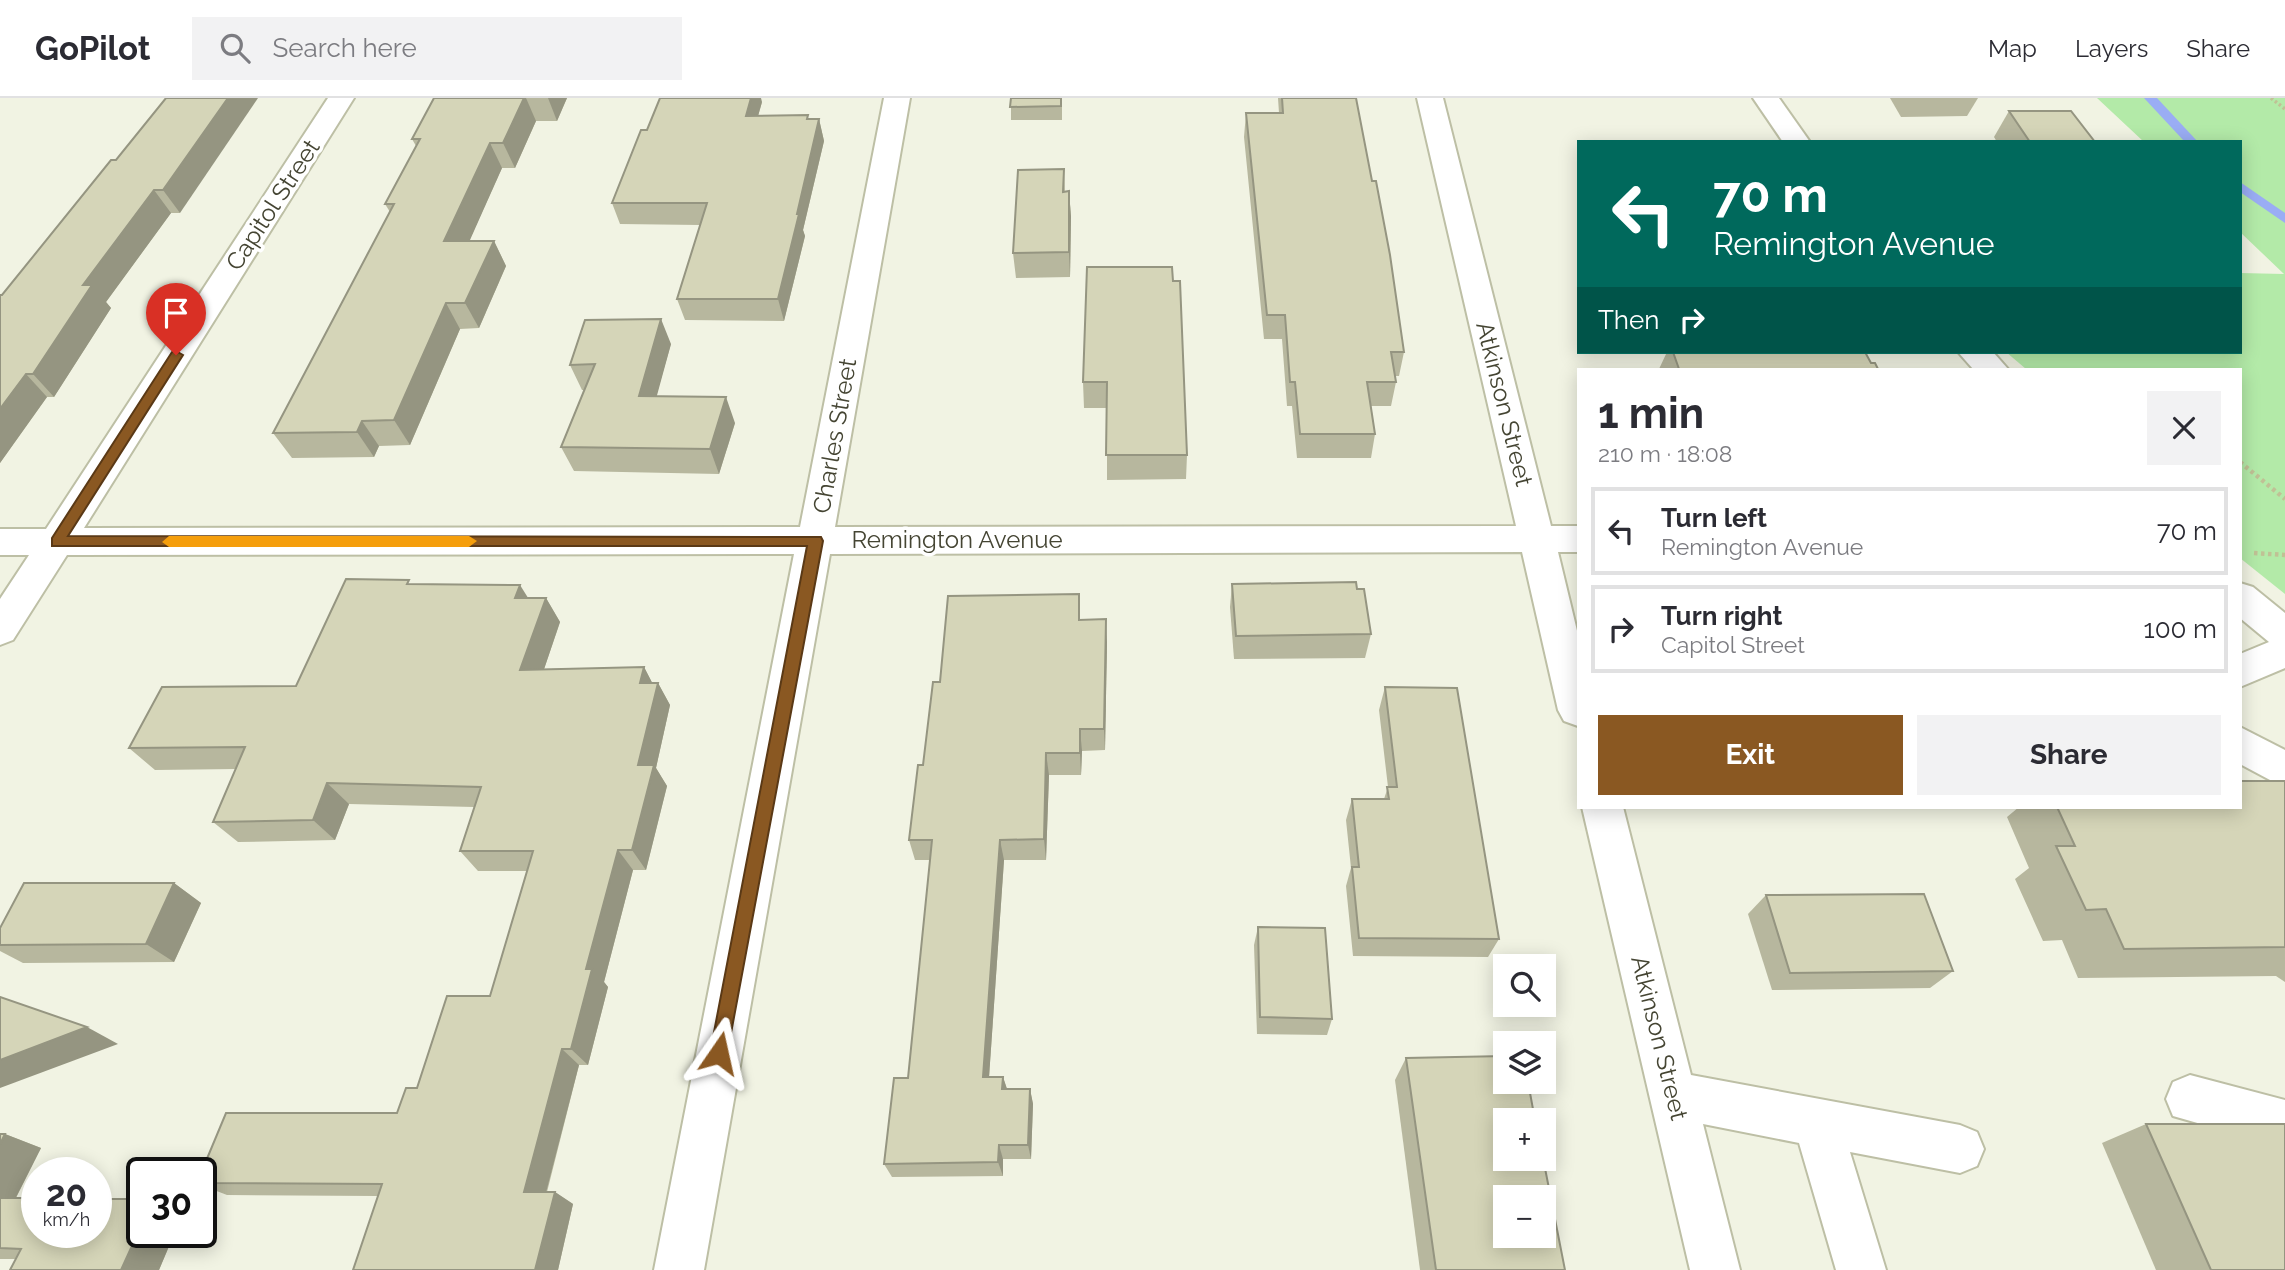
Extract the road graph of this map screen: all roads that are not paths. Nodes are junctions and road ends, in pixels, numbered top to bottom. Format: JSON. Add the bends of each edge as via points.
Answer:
{"nodes":[{"id":1,"x":341,"y":98,"type":"edge"},
{"id":2,"x":897,"y":98,"type":"edge"},
{"id":3,"x":1430,"y":98,"type":"edge"},
{"id":4,"x":1766,"y":98,"type":"edge"},
{"id":5,"x":1796,"y":140,"type":"edge"},
{"id":6,"x":1975,"y":354,"type":"edge"},
{"id":7,"x":1991,"y":368,"type":"edge"},
{"id":8,"x":1537,"y":539,"type":"junction"},
{"id":9,"x":1577,"y":539,"type":"edge"},
{"id":10,"x":815,"y":541,"type":"junction"},
{"id":11,"x":0,"y":542,"type":"edge"},
{"id":12,"x":57,"y":542,"type":"junction"},
{"id":13,"x":2242,"y":599,"type":"edge"},
{"id":14,"x":0,"y":630,"type":"edge"},
{"id":15,"x":2285,"y":634,"type":"edge"},
{"id":16,"x":2285,"y":652,"type":"edge"},
{"id":17,"x":2242,"y":670,"type":"edge"},
{"id":18,"x":1577,"y":706,"type":"edge"},
{"id":19,"x":2242,"y":745,"type":"edge"},
{"id":20,"x":2285,"y":771,"type":"edge"},
{"id":21,"x":1602,"y":809,"type":"edge"},
{"id":22,"x":1673,"y":1095,"type":"junction"},
{"id":23,"x":2190,"y":1099,"type":"dead end"},
{"id":24,"x":1817,"y":1122,"type":"junction"},
{"id":25,"x":2285,"y":1124,"type":"edge"},
{"id":26,"x":1960,"y":1149,"type":"dead end"},
{"id":27,"x":679,"y":1270,"type":"edge"},
{"id":28,"x":1715,"y":1270,"type":"edge"},
{"id":29,"x":1861,"y":1270,"type":"edge"}],
"edges":[{"from":1,"to":12,"type":"street","name":"Capitol Street"},
{"from":2,"to":10,"type":"street","name":"Charles Street"},
{"from":3,"to":8,"type":"street","name":"Atkinson Street"},
{"from":4,"to":5,"type":"street"},
{"from":6,"to":7,"type":"street"},
{"from":8,"to":9,"type":"street","name":"Remington Avenue"},
{"from":8,"to":10,"type":"street","name":"Remington Avenue"},
{"from":8,"to":18,"type":"street","name":"Atkinson Street"},
{"from":10,"to":12,"type":"street","name":"Remington Avenue"},
{"from":10,"to":27,"type":"street","name":"Charles Street"},
{"from":11,"to":12,"type":"street","name":"Remington Avenue"},
{"from":12,"to":14,"type":"street","name":"Capitol Street"},
{"from":13,"to":15,"type":"street"},
{"from":16,"to":17,"type":"street"},
{"from":19,"to":20,"type":"street"},
{"from":21,"to":22,"type":"street","name":"Atkinson Street"},
{"from":22,"to":24,"type":"street"},
{"from":22,"to":28,"type":"street","name":"Atkinson Street"},
{"from":23,"to":25,"type":"street"},
{"from":24,"to":26,"type":"street"},
{"from":24,"to":29,"type":"street"}]}
